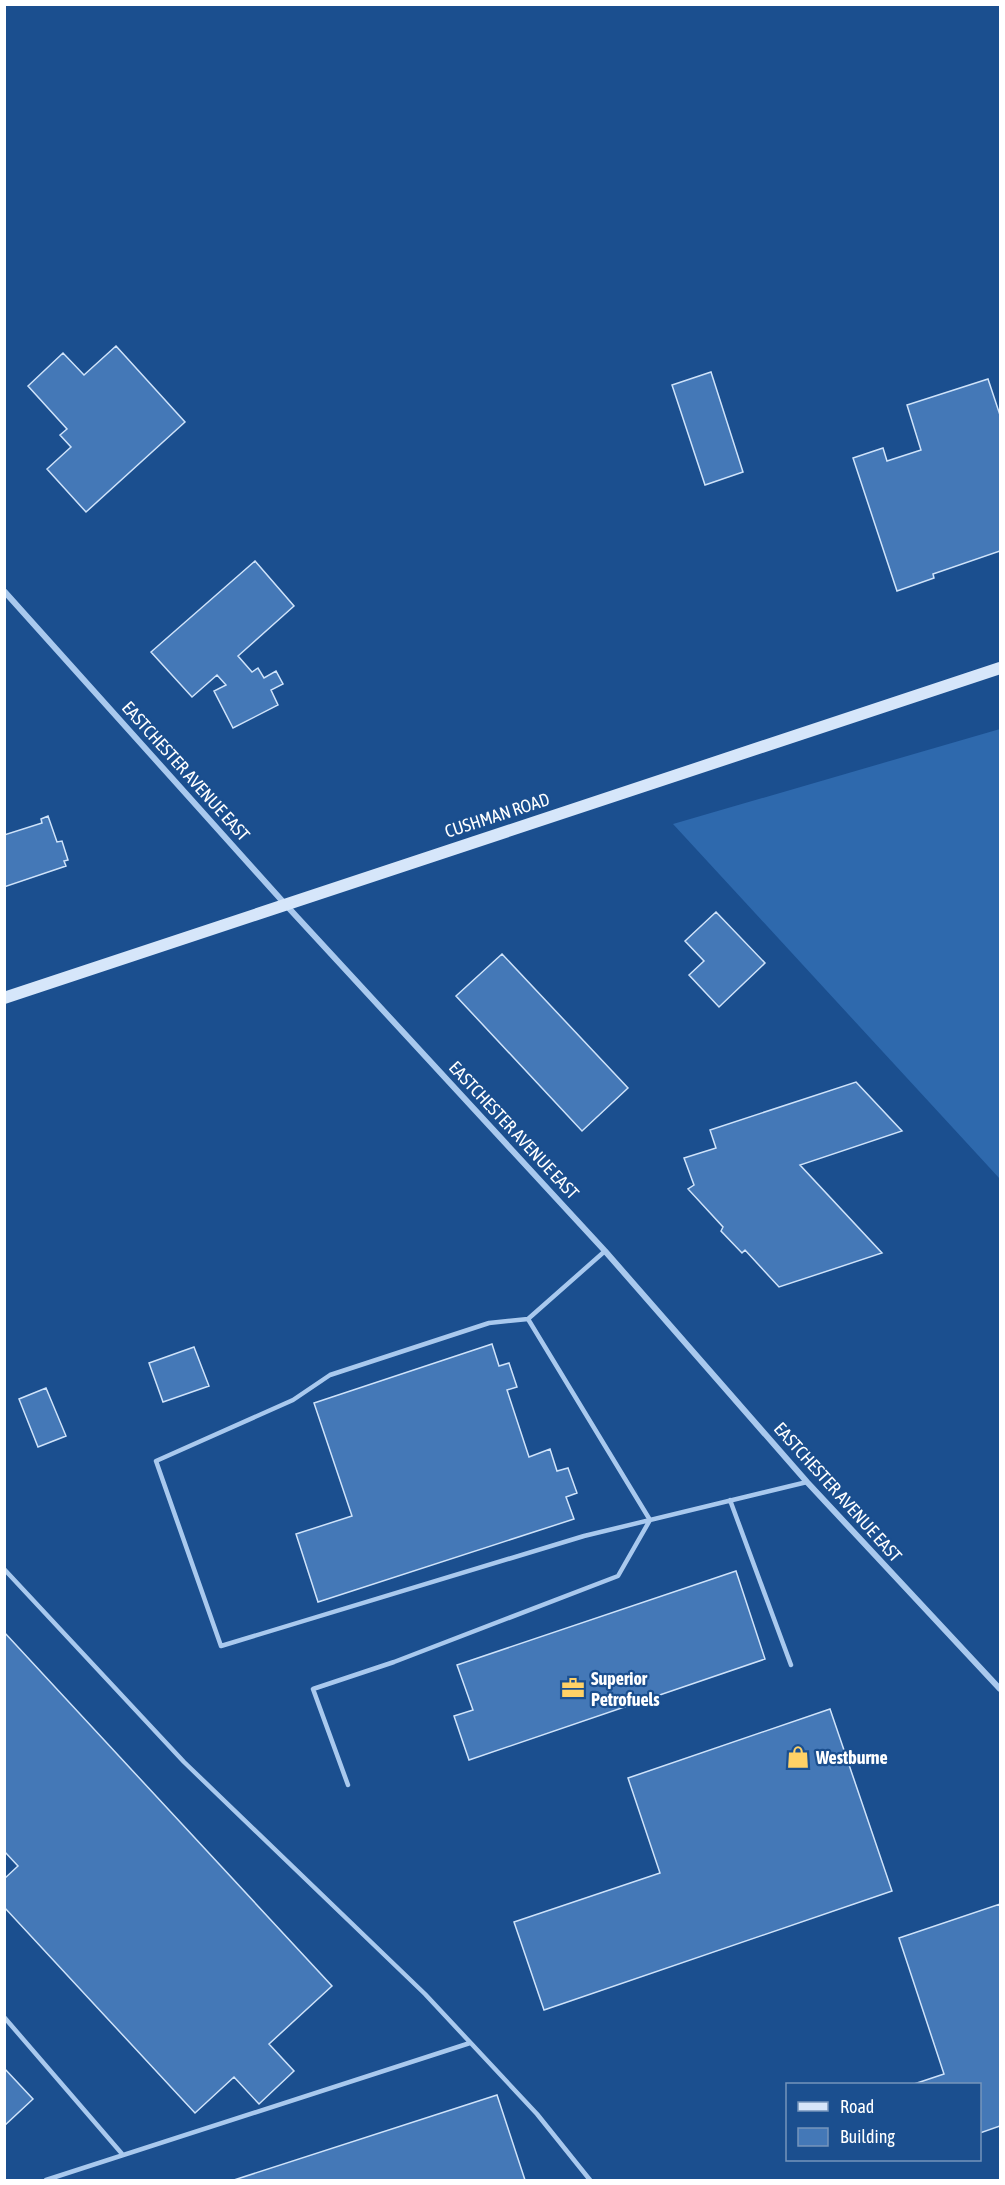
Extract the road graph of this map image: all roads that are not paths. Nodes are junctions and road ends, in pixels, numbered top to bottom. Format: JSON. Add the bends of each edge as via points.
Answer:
{"nodes":[{"id":1,"x":4,"y":591,"type":"edge"},
{"id":2,"x":1000,"y":668,"type":"edge"},
{"id":3,"x":285,"y":904,"type":"junction"},
{"id":4,"x":4,"y":998,"type":"edge"},
{"id":5,"x":605,"y":1251,"type":"junction"},
{"id":6,"x":528,"y":1319,"type":"junction"},
{"id":7,"x":807,"y":1482,"type":"junction"},
{"id":8,"x":730,"y":1500,"type":"junction"},
{"id":9,"x":650,"y":1520,"type":"junction"},
{"id":10,"x":4,"y":1569,"type":"edge"},
{"id":11,"x":791,"y":1665,"type":"dead end"},
{"id":12,"x":1000,"y":1689,"type":"edge"},
{"id":13,"x":348,"y":1785,"type":"dead end"},
{"id":14,"x":4,"y":2017,"type":"edge"},
{"id":15,"x":470,"y":2043,"type":"junction"},
{"id":16,"x":123,"y":2155,"type":"junction"},
{"id":17,"x":46,"y":2181,"type":"edge"},
{"id":18,"x":590,"y":2181,"type":"edge"}],
"edges":[{"from":1,"to":3,"type":"street","name":"EASTCHESTER AVENUE EAST"},
{"from":2,"to":3,"type":"street","name":"CUSHMAN ROAD"},
{"from":3,"to":4,"type":"street","name":"CUSHMAN ROAD"},
{"from":3,"to":5,"type":"street","name":"EASTCHESTER AVENUE EAST"},
{"from":5,"to":6,"type":"lane"},
{"from":5,"to":7,"type":"street","name":"EASTCHESTER AVENUE EAST"},
{"from":6,"to":9,"type":"lane"},
{"from":6,"to":9,"type":"lane","via":[[489,1323],[330,1376],[293,1400],[156,1461],[221,1646],[584,1536]]},
{"from":7,"to":8,"type":"lane"},
{"from":7,"to":12,"type":"street","name":"EASTCHESTER AVENUE EAST"},
{"from":8,"to":9,"type":"lane"},
{"from":8,"to":11,"type":"lane"},
{"from":9,"to":13,"type":"lane","via":[[618,1576],[313,1689]]},
{"from":10,"to":15,"type":"lane","via":[[184,1762],[425,1994]]},
{"from":14,"to":16,"type":"lane"},
{"from":15,"to":16,"type":"lane"},
{"from":15,"to":18,"type":"lane","via":[[537,2114]]},
{"from":16,"to":17,"type":"lane"}]}
